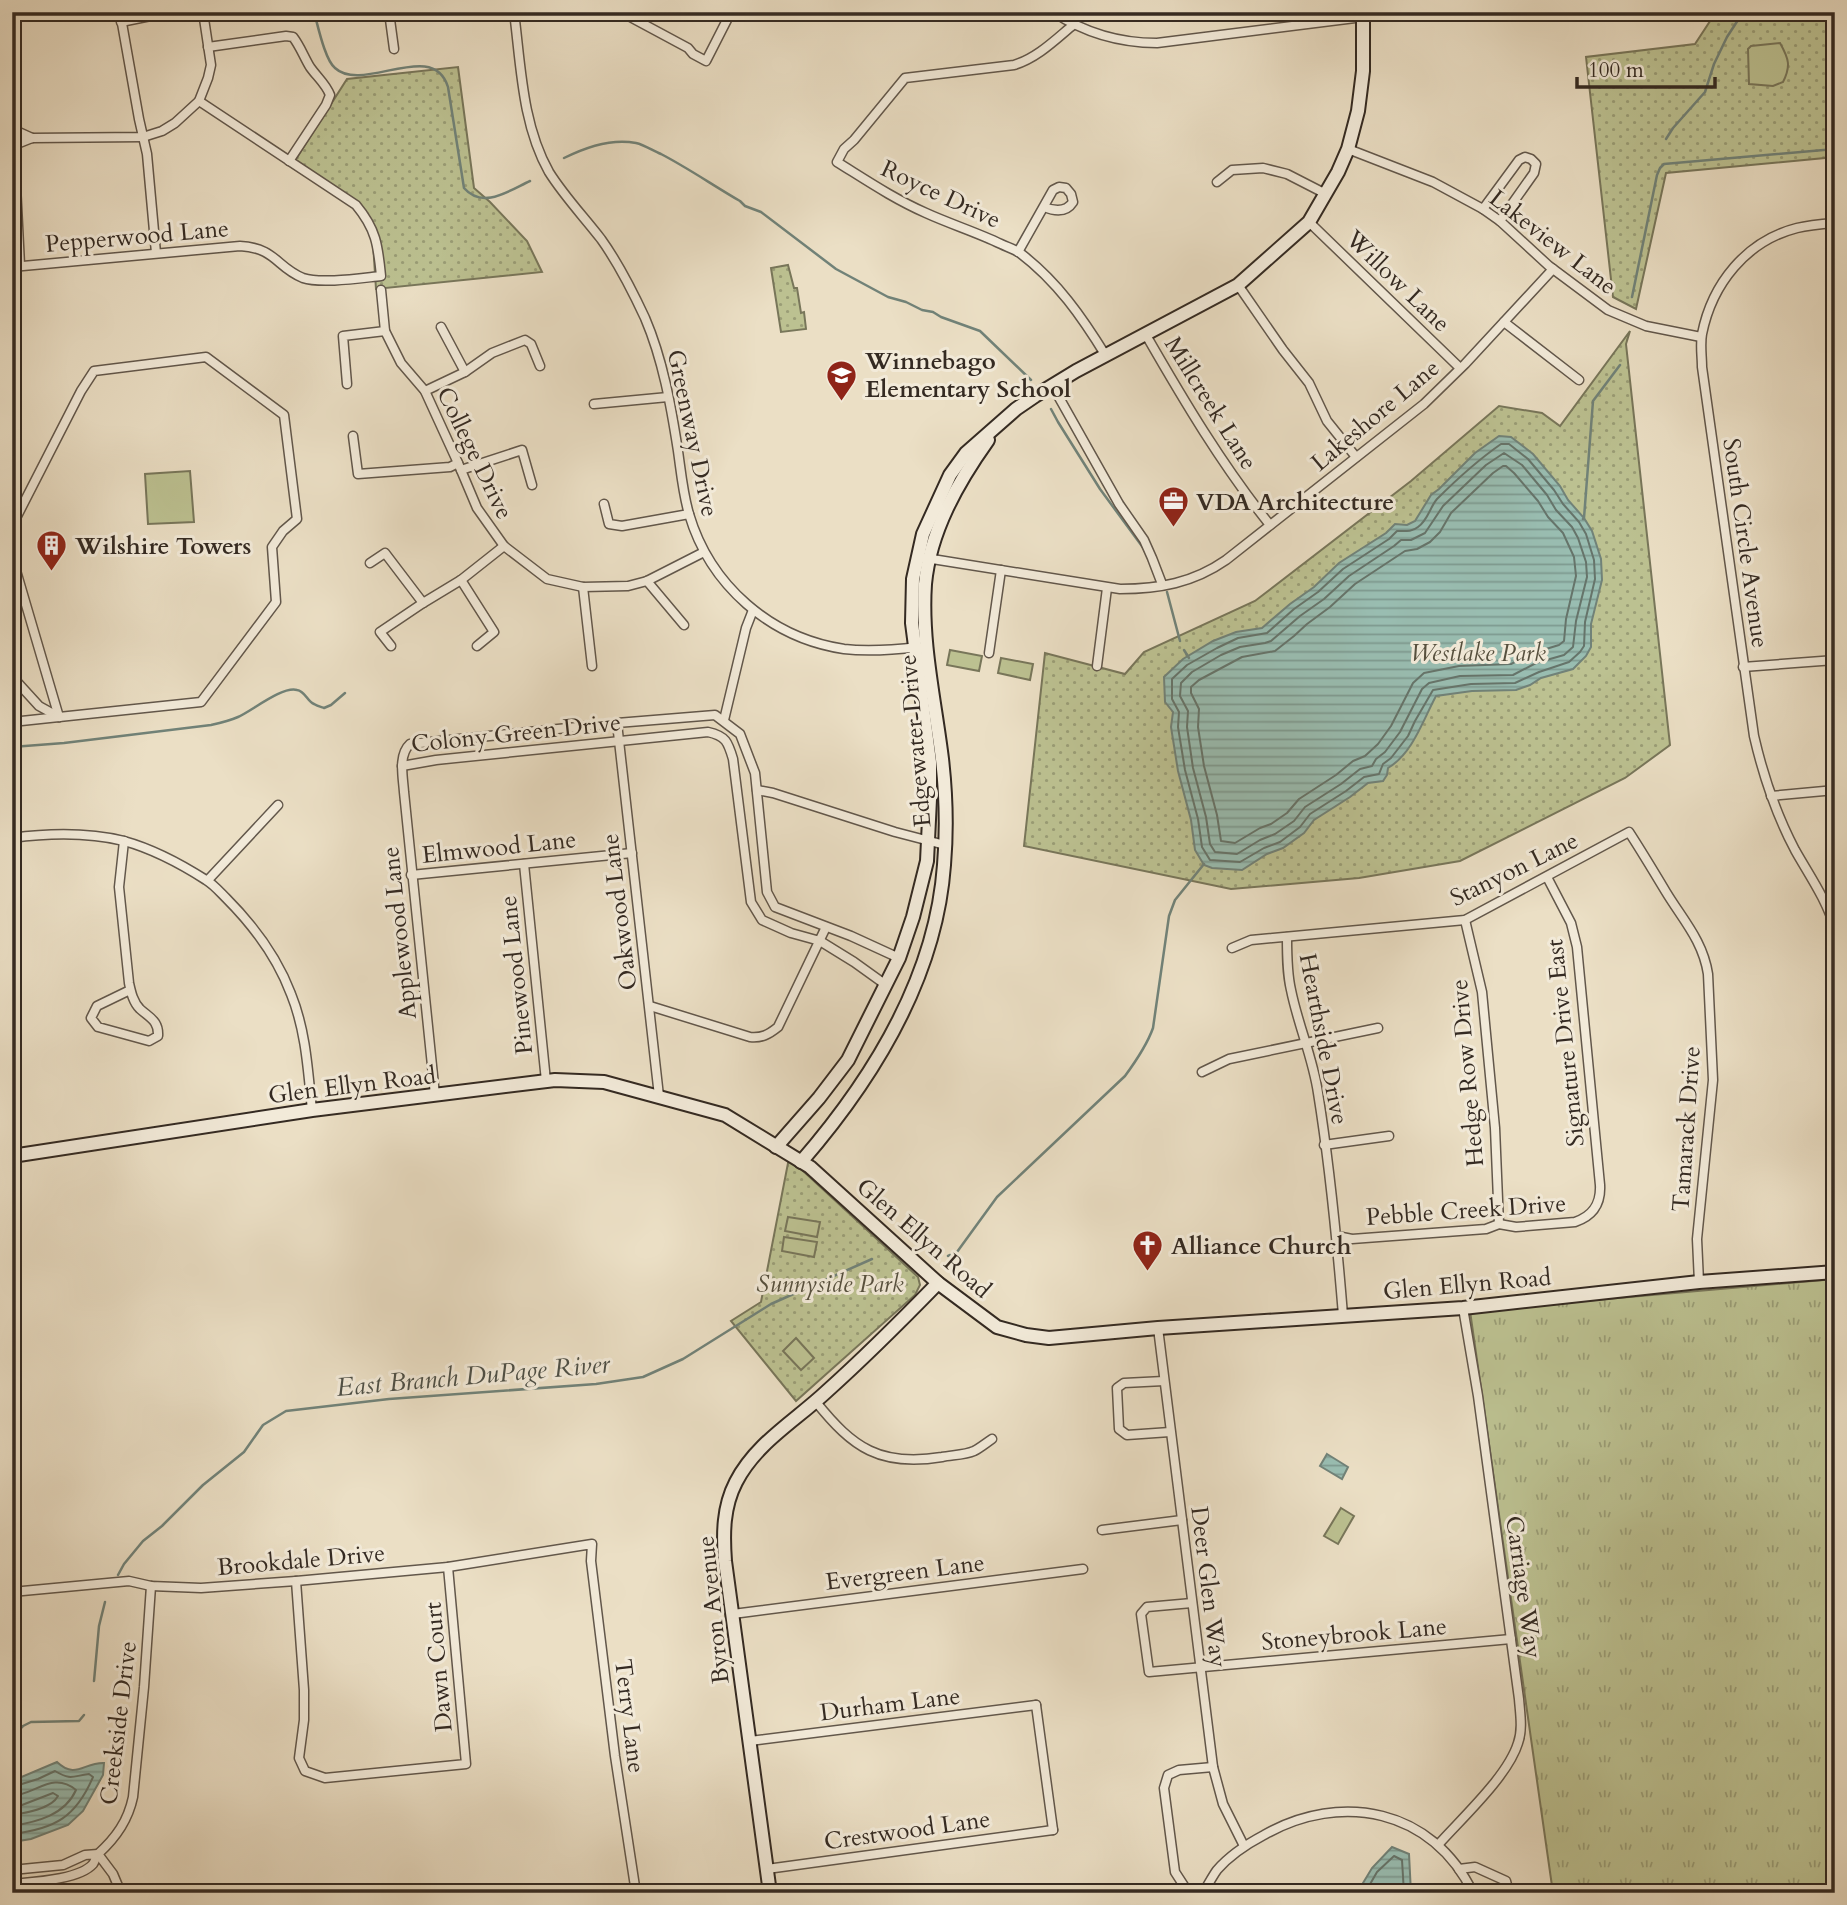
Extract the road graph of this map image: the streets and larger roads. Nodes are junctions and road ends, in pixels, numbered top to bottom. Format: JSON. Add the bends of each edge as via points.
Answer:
{"nodes":[{"id":1,"x":120,"y":12,"type":"edge"},
{"id":2,"x":170,"y":12,"type":"edge"},
{"id":3,"x":203,"y":12,"type":"edge"},
{"id":4,"x":389,"y":12,"type":"edge"},
{"id":5,"x":514,"y":12,"type":"edge"},
{"id":6,"x":621,"y":12,"type":"edge"},
{"id":7,"x":731,"y":12,"type":"edge"},
{"id":8,"x":1053,"y":12,"type":"edge"},
{"id":9,"x":1403,"y":12,"type":"edge"},
{"id":10,"x":1364,"y":14,"type":"edge"},
{"id":11,"x":121,"y":22,"type":"junction"},
{"id":12,"x":1073,"y":25,"type":"junction"},
{"id":13,"x":208,"y":47,"type":"junction"},
{"id":14,"x":394,"y":49,"type":"dead end"},
{"id":15,"x":199,"y":101,"type":"junction"},
{"id":16,"x":12,"y":129,"type":"edge"},
{"id":17,"x":143,"y":137,"type":"junction"},
{"id":18,"x":32,"y":138,"type":"junction"},
{"id":19,"x":13,"y":146,"type":"edge"},
{"id":20,"x":1348,"y":149,"type":"junction"},
{"id":21,"x":289,"y":161,"type":"junction"},
{"id":22,"x":1217,"y":182,"type":"dead end"},
{"id":23,"x":1326,"y":194,"type":"junction"},
{"id":24,"x":1044,"y":207,"type":"dead end"},
{"id":25,"x":1483,"y":209,"type":"junction"},
{"id":26,"x":16,"y":221,"type":"edge"},
{"id":27,"x":1500,"y":221,"type":"junction"},
{"id":28,"x":1309,"y":222,"type":"junction"},
{"id":29,"x":1835,"y":223,"type":"edge"},
{"id":30,"x":1018,"y":252,"type":"junction"},
{"id":31,"x":156,"y":253,"type":"junction"},
{"id":32,"x":16,"y":266,"type":"edge"},
{"id":33,"x":1553,"y":269,"type":"junction"},
{"id":34,"x":1238,"y":285,"type":"junction"},
{"id":35,"x":381,"y":290,"type":"dead end"},
{"id":36,"x":1504,"y":322,"type":"junction"},
{"id":37,"x":441,"y":327,"type":"dead end"},
{"id":38,"x":386,"y":331,"type":"junction"},
{"id":39,"x":1146,"y":335,"type":"junction"},
{"id":40,"x":1701,"y":337,"type":"junction"},
{"id":41,"x":1106,"y":356,"type":"junction"},
{"id":42,"x":540,"y":366,"type":"dead end"},
{"id":43,"x":1460,"y":368,"type":"junction"},
{"id":44,"x":465,"y":372,"type":"junction"},
{"id":45,"x":1579,"y":380,"type":"dead end"},
{"id":46,"x":347,"y":384,"type":"dead end"},
{"id":47,"x":1052,"y":385,"type":"junction"},
{"id":48,"x":425,"y":391,"type":"junction"},
{"id":49,"x":668,"y":397,"type":"junction"},
{"id":50,"x":594,"y":404,"type":"dead end"},
{"id":51,"x":353,"y":436,"type":"dead end"},
{"id":52,"x":1356,"y":457,"type":"junction"},
{"id":53,"x":460,"y":467,"type":"junction"},
{"id":54,"x":532,"y":485,"type":"dead end"},
{"id":55,"x":604,"y":504,"type":"dead end"},
{"id":56,"x":689,"y":514,"type":"junction"},
{"id":57,"x":1270,"y":525,"type":"junction"},
{"id":58,"x":12,"y":539,"type":"edge"},
{"id":59,"x":504,"y":547,"type":"junction"},
{"id":60,"x":704,"y":552,"type":"junction"},
{"id":61,"x":12,"y":557,"type":"edge"},
{"id":62,"x":924,"y":558,"type":"junction"},
{"id":63,"x":370,"y":563,"type":"dead end"},
{"id":64,"x":1001,"y":570,"type":"junction"},
{"id":65,"x":461,"y":580,"type":"junction"},
{"id":66,"x":647,"y":581,"type":"junction"},
{"id":67,"x":1162,"y":584,"type":"junction"},
{"id":68,"x":583,"y":587,"type":"junction"},
{"id":69,"x":1107,"y":588,"type":"junction"},
{"id":70,"x":423,"y":603,"type":"junction"},
{"id":71,"x":753,"y":610,"type":"junction"},
{"id":72,"x":684,"y":625,"type":"dead end"},
{"id":73,"x":391,"y":646,"type":"dead end"},
{"id":74,"x":477,"y":646,"type":"dead end"},
{"id":75,"x":921,"y":647,"type":"junction"},
{"id":76,"x":989,"y":653,"type":"dead end"},
{"id":77,"x":1835,"y":660,"type":"edge"},
{"id":78,"x":593,"y":666,"type":"dead end"},
{"id":79,"x":1097,"y":666,"type":"dead end"},
{"id":80,"x":1743,"y":667,"type":"junction"},
{"id":81,"x":12,"y":680,"type":"edge"},
{"id":82,"x":59,"y":717,"type":"junction"},
{"id":83,"x":724,"y":720,"type":"junction"},
{"id":84,"x":12,"y":722,"type":"edge"},
{"id":85,"x":617,"y":723,"type":"junction"},
{"id":86,"x":619,"y":742,"type":"junction"},
{"id":87,"x":402,"y":766,"type":"junction"},
{"id":88,"x":757,"y":790,"type":"junction"},
{"id":89,"x":1835,"y":790,"type":"edge"},
{"id":90,"x":1771,"y":796,"type":"junction"},
{"id":91,"x":278,"y":805,"type":"dead end"},
{"id":92,"x":1629,"y":832,"type":"joint"},
{"id":93,"x":12,"y":838,"type":"edge"},
{"id":94,"x":929,"y":841,"type":"junction"},
{"id":95,"x":124,"y":842,"type":"junction"},
{"id":96,"x":945,"y":845,"type":"junction"},
{"id":97,"x":632,"y":853,"type":"junction"},
{"id":98,"x":524,"y":864,"type":"junction"},
{"id":99,"x":411,"y":875,"type":"junction"},
{"id":100,"x":1547,"y":877,"type":"junction"},
{"id":101,"x":208,"y":880,"type":"junction"},
{"id":102,"x":1833,"y":919,"type":"edge"},
{"id":103,"x":1465,"y":920,"type":"junction"},
{"id":104,"x":826,"y":927,"type":"junction"},
{"id":105,"x":1835,"y":929,"type":"edge"},
{"id":106,"x":1287,"y":937,"type":"junction"},
{"id":107,"x":820,"y":942,"type":"junction"},
{"id":108,"x":1232,"y":948,"type":"dead end"},
{"id":109,"x":899,"y":958,"type":"junction"},
{"id":110,"x":886,"y":985,"type":"junction"},
{"id":111,"x":130,"y":990,"type":"junction"},
{"id":112,"x":650,"y":1006,"type":"junction"},
{"id":113,"x":1378,"y":1028,"type":"dead end"},
{"id":114,"x":1305,"y":1042,"type":"junction"},
{"id":115,"x":1202,"y":1072,"type":"dead end"},
{"id":116,"x":546,"y":1081,"type":"junction"},
{"id":117,"x":435,"y":1096,"type":"junction"},
{"id":118,"x":659,"y":1096,"type":"junction"},
{"id":119,"x":312,"y":1110,"type":"junction"},
{"id":120,"x":1389,"y":1136,"type":"dead end"},
{"id":121,"x":1835,"y":1141,"type":"edge"},
{"id":122,"x":1324,"y":1145,"type":"junction"},
{"id":123,"x":776,"y":1147,"type":"junction"},
{"id":124,"x":12,"y":1156,"type":"edge"},
{"id":125,"x":801,"y":1161,"type":"junction"},
{"id":126,"x":1832,"y":1187,"type":"edge"},
{"id":127,"x":1595,"y":1209,"type":"joint"},
{"id":128,"x":1499,"y":1224,"type":"junction"},
{"id":129,"x":1337,"y":1236,"type":"junction"},
{"id":130,"x":1834,"y":1272,"type":"edge"},
{"id":131,"x":1699,"y":1282,"type":"junction"},
{"id":132,"x":938,"y":1283,"type":"junction"},
{"id":133,"x":1463,"y":1308,"type":"junction"},
{"id":134,"x":1343,"y":1315,"type":"junction"},
{"id":135,"x":1158,"y":1328,"type":"junction"},
{"id":136,"x":1164,"y":1381,"type":"junction"},
{"id":137,"x":816,"y":1402,"type":"junction"},
{"id":138,"x":1170,"y":1432,"type":"junction"},
{"id":139,"x":992,"y":1439,"type":"dead end"},
{"id":140,"x":1182,"y":1520,"type":"junction"},
{"id":141,"x":1102,"y":1530,"type":"dead end"},
{"id":142,"x":592,"y":1544,"type":"joint"},
{"id":143,"x":448,"y":1567,"type":"junction"},
{"id":144,"x":1083,"y":1569,"type":"dead end"},
{"id":145,"x":296,"y":1581,"type":"junction"},
{"id":146,"x":151,"y":1586,"type":"junction"},
{"id":147,"x":12,"y":1592,"type":"edge"},
{"id":148,"x":1192,"y":1603,"type":"junction"},
{"id":149,"x":733,"y":1614,"type":"junction"},
{"id":150,"x":1511,"y":1639,"type":"junction"},
{"id":151,"x":1200,"y":1668,"type":"junction"},
{"id":152,"x":750,"y":1741,"type":"junction"},
{"id":153,"x":1213,"y":1767,"type":"junction"},
{"id":154,"x":1055,"y":1831,"type":"joint"},
{"id":155,"x":1438,"y":1845,"type":"junction"},
{"id":156,"x":1244,"y":1846,"type":"junction"},
{"id":157,"x":98,"y":1854,"type":"junction"},
{"id":158,"x":767,"y":1869,"type":"junction"},
{"id":159,"x":1459,"y":1869,"type":"junction"},
{"id":160,"x":12,"y":1870,"type":"edge"},
{"id":161,"x":12,"y":1884,"type":"edge"},
{"id":162,"x":121,"y":1893,"type":"edge"},
{"id":163,"x":636,"y":1893,"type":"edge"},
{"id":164,"x":770,"y":1893,"type":"edge"},
{"id":165,"x":1192,"y":1893,"type":"edge"},
{"id":166,"x":1203,"y":1893,"type":"edge"},
{"id":167,"x":1473,"y":1893,"type":"edge"},
{"id":168,"x":1509,"y":1893,"type":"edge"}],
"edges":[{"from":1,"to":11,"type":"street"},
{"from":2,"to":11,"type":"street"},
{"from":3,"to":13,"type":"street"},
{"from":4,"to":14,"type":"street"},
{"from":5,"to":49,"type":"street","name":"Greenway Drive","via":[[526,107],[538,149],[630,286],[654,342]]},
{"from":6,"to":7,"type":"street","via":[[706,61]]},
{"from":8,"to":12,"type":"street"},
{"from":9,"to":10,"type":"street"},
{"from":10,"to":12,"type":"street","via":[[1157,43],[1111,39]]},
{"from":10,"to":20,"type":"street","name":"Edgewater Drive","via":[[1363,71]]},
{"from":11,"to":17,"type":"street"},
{"from":12,"to":30,"type":"street","name":"Royce Drive","via":[[1034,56],[1014,65],[905,78],[837,162],[925,213]]},
{"from":13,"to":15,"type":"street","via":[[211,65]]},
{"from":13,"to":21,"type":"street","via":[[286,36],[299,45],[330,95]]},
{"from":15,"to":17,"type":"street","via":[[175,123]]},
{"from":15,"to":21,"type":"street"},
{"from":16,"to":18,"type":"street"},
{"from":17,"to":18,"type":"street"},
{"from":17,"to":31,"type":"street"},
{"from":18,"to":19,"type":"street"},
{"from":19,"to":26,"type":"street"},
{"from":20,"to":23,"type":"street","name":"Edgewater Drive"},
{"from":20,"to":25,"type":"street","name":"Lakeview Lane","via":[[1433,182]]},
{"from":21,"to":31,"type":"street","name":"Pepperwood Lane","via":[[356,205],[374,232],[381,276],[304,278],[251,246]]},
{"from":22,"to":23,"type":"street","via":[[1232,170],[1263,168],[1287,174]]},
{"from":23,"to":28,"type":"street","name":"Edgewater Drive"},
{"from":24,"to":30,"type":"street"},
{"from":25,"to":27,"type":"street","name":"Lakeview Lane"},
{"from":25,"to":27,"type":"street","via":[[1519,160],[1531,159],[1536,164],[1534,173]]},
{"from":26,"to":32,"type":"street"},
{"from":27,"to":33,"type":"street","name":"Lakeview Lane"},
{"from":28,"to":34,"type":"street","name":"Edgewater Drive"},
{"from":28,"to":43,"type":"street","name":"Willow Lane"},
{"from":29,"to":40,"type":"street","name":"South Circle Avenue","via":[[1797,228],[1753,249],[1732,268],[1718,290]]},
{"from":30,"to":41,"type":"street","name":"Royce Drive","via":[[1071,303]]},
{"from":31,"to":32,"type":"street","name":"Pepperwood Lane"},
{"from":33,"to":36,"type":"street","name":"Lakeshore Lane"},
{"from":33,"to":40,"type":"street","name":"Lakeview Lane","via":[[1608,310],[1646,326]]},
{"from":34,"to":39,"type":"street","name":"Edgewater Drive"},
{"from":34,"to":52,"type":"street","via":[[1309,383],[1327,421]]},
{"from":35,"to":38,"type":"street","name":"College Drive"},
{"from":36,"to":43,"type":"street","name":"Lakeshore Lane"},
{"from":36,"to":45,"type":"street"},
{"from":37,"to":44,"type":"street"},
{"from":38,"to":46,"type":"street","via":[[343,336]]},
{"from":38,"to":48,"type":"street","name":"College Drive","via":[[401,363]]},
{"from":39,"to":41,"type":"street","name":"Edgewater Drive"},
{"from":39,"to":57,"type":"street","name":"Millcreek Lane","via":[[1222,461]]},
{"from":40,"to":80,"type":"street","name":"South Circle Avenue"},
{"from":41,"to":47,"type":"street","name":"Edgewater Drive"},
{"from":42,"to":44,"type":"street","via":[[525,340],[492,353]]},
{"from":43,"to":52,"type":"street","name":"Lakeshore Lane","via":[[1424,404]]},
{"from":44,"to":48,"type":"street"},
{"from":47,"to":62,"type":"street","name":"Edgewater Drive","via":[[1016,409],[966,453],[950,475],[923,534]]},
{"from":47,"to":67,"type":"street","via":[[1144,540]]},
{"from":48,"to":53,"type":"street","name":"College Drive"},
{"from":49,"to":50,"type":"street"},
{"from":49,"to":56,"type":"street","name":"Greenway Drive"},
{"from":51,"to":53,"type":"street","via":[[358,474]]},
{"from":52,"to":57,"type":"street","name":"Lakeshore Lane"},
{"from":53,"to":54,"type":"street","via":[[522,450]]},
{"from":53,"to":59,"type":"street","name":"College Drive","via":[[477,508]]},
{"from":55,"to":56,"type":"street","via":[[609,524],[622,526]]},
{"from":56,"to":60,"type":"street","name":"Greenway Drive"},
{"from":57,"to":67,"type":"street","name":"Lakeshore Lane","via":[[1215,568],[1176,584]]},
{"from":58,"to":82,"type":"street","via":[[14,522],[94,371],[206,357],[284,415],[296,519],[272,547],[276,603],[201,702]]},
{"from":59,"to":65,"type":"street"},
{"from":59,"to":68,"type":"street","name":"College Drive","via":[[547,579]]},
{"from":60,"to":66,"type":"street","name":"College Drive"},
{"from":60,"to":71,"type":"street","name":"Greenway Drive","via":[[726,585]]},
{"from":61,"to":82,"type":"street"},
{"from":62,"to":64,"type":"street","name":"Lakeshore Lane"},
{"from":62,"to":75,"type":"street","name":"Edgewater Drive","via":[[913,579],[912,623]]},
{"from":63,"to":70,"type":"street","via":[[385,553]]},
{"from":64,"to":69,"type":"street","name":"Lakeshore Lane"},
{"from":64,"to":76,"type":"street"},
{"from":65,"to":70,"type":"street"},
{"from":65,"to":74,"type":"street","via":[[494,632]]},
{"from":66,"to":68,"type":"street","name":"College Drive"},
{"from":66,"to":72,"type":"street"},
{"from":67,"to":69,"type":"street","name":"Lakeshore Lane","via":[[1147,589]]},
{"from":68,"to":78,"type":"street"},
{"from":69,"to":79,"type":"street"},
{"from":70,"to":73,"type":"street","via":[[380,632]]},
{"from":71,"to":75,"type":"street","name":"Greenway Drive","via":[[788,632],[823,645],[864,651]]},
{"from":71,"to":83,"type":"street"},
{"from":75,"to":94,"type":"street","name":"Edgewater Drive","via":[[930,762]]},
{"from":75,"to":96,"type":"street","name":"Edgewater Drive","via":[[946,797]]},
{"from":77,"to":80,"type":"street"},
{"from":80,"to":90,"type":"street","name":"South Circle Avenue","via":[[1754,736]]},
{"from":81,"to":82,"type":"street","via":[[39,706]]},
{"from":82,"to":84,"type":"street"},
{"from":83,"to":85,"type":"street","name":"Colony Green Drive","via":[[705,715]]},
{"from":83,"to":88,"type":"street","via":[[740,734]]},
{"from":85,"to":86,"type":"street","name":"Oakwood Lane"},
{"from":85,"to":87,"type":"street","name":"Colony Green Drive","via":[[410,744]]},
{"from":86,"to":87,"type":"street","name":"Colony Green Drive"},
{"from":86,"to":97,"type":"street","name":"Oakwood Lane"},
{"from":86,"to":107,"type":"street","name":"Colony Green Drive","via":[[708,732],[721,735],[733,759],[751,902],[762,920]]},
{"from":87,"to":99,"type":"street","name":"Applewood Lane"},
{"from":88,"to":94,"type":"street"},
{"from":88,"to":104,"type":"street","via":[[767,892],[775,907]]},
{"from":89,"to":90,"type":"street"},
{"from":90,"to":102,"type":"street","name":"South Circle Avenue"},
{"from":91,"to":101,"type":"street"},
{"from":92,"to":100,"type":"street","name":"Stanyon Lane"},
{"from":92,"to":131,"type":"street","name":"Tamarack Drive","via":[[1706,959],[1713,1080],[1697,1240]]},
{"from":93,"to":95,"type":"street","via":[[84,835]]},
{"from":94,"to":96,"type":"street"},
{"from":94,"to":109,"type":"street","name":"Edgewater Drive"},
{"from":95,"to":101,"type":"street"},
{"from":95,"to":111,"type":"street","via":[[119,887]]},
{"from":96,"to":125,"type":"street","name":"Edgewater Drive","via":[[939,905],[903,1014],[871,1069]]},
{"from":97,"to":98,"type":"street","name":"Elmwood Lane"},
{"from":97,"to":112,"type":"street","name":"Oakwood Lane"},
{"from":98,"to":99,"type":"street","name":"Elmwood Lane"},
{"from":98,"to":116,"type":"street","name":"Pinewood Lane"},
{"from":99,"to":117,"type":"street","name":"Applewood Lane"},
{"from":100,"to":103,"type":"street","name":"Stanyon Lane"},
{"from":100,"to":127,"type":"street","name":"Signature Drive East","via":[[1571,923],[1577,947],[1600,1185]]},
{"from":101,"to":119,"type":"street","via":[[252,926],[292,995],[301,1025]]},
{"from":102,"to":105,"type":"street","name":"South Circle Avenue"},
{"from":103,"to":106,"type":"street","name":"Stanyon Lane"},
{"from":103,"to":128,"type":"street","name":"Hedge Row Drive","via":[[1482,992]]},
{"from":104,"to":107,"type":"street"},
{"from":104,"to":109,"type":"street"},
{"from":106,"to":108,"type":"street","name":"Stanyon Lane","via":[[1251,940]]},
{"from":106,"to":114,"type":"street","name":"Hearthside Drive","via":[[1290,988]]},
{"from":107,"to":110,"type":"street","name":"Colony Green Drive"},
{"from":107,"to":112,"type":"street","via":[[778,1027],[761,1038]]},
{"from":109,"to":110,"type":"street","name":"Edgewater Drive"},
{"from":110,"to":123,"type":"street","name":"Edgewater Drive","via":[[848,1060]]},
{"from":111,"to":111,"type":"street","via":[[159,1027],[158,1035],[149,1041],[98,1027],[91,1018],[97,1006]]},
{"from":112,"to":118,"type":"street","name":"Oakwood Lane"},
{"from":113,"to":114,"type":"street"},
{"from":114,"to":115,"type":"street","via":[[1229,1059]]},
{"from":114,"to":122,"type":"street","name":"Hearthside Drive","via":[[1318,1092]]},
{"from":116,"to":117,"type":"street","name":"Glen Ellyn Road"},
{"from":116,"to":118,"type":"street","name":"Glen Ellyn Road","via":[[604,1082]]},
{"from":117,"to":119,"type":"street","name":"Glen Ellyn Road"},
{"from":118,"to":123,"type":"street","name":"Glen Ellyn Road","via":[[725,1115]]},
{"from":119,"to":124,"type":"street","name":"Glen Ellyn Road"},
{"from":120,"to":122,"type":"street"},
{"from":121,"to":126,"type":"street"},
{"from":122,"to":129,"type":"street","name":"Hearthside Drive"},
{"from":123,"to":125,"type":"street","name":"Glen Ellyn Road"},
{"from":125,"to":132,"type":"street","name":"Glen Ellyn Road"},
{"from":126,"to":130,"type":"street","via":[[1829,1230]]},
{"from":127,"to":128,"type":"street","name":"Pebble Creek Drive","via":[[1575,1222]]},
{"from":128,"to":129,"type":"street","name":"Pebble Creek Drive","via":[[1486,1229],[1352,1239]]},
{"from":129,"to":134,"type":"street","name":"Hearthside Drive"},
{"from":130,"to":131,"type":"street","name":"Glen Ellyn Road"},
{"from":131,"to":133,"type":"street","name":"Glen Ellyn Road"},
{"from":132,"to":135,"type":"street","name":"Glen Ellyn Road","via":[[998,1327],[1026,1335],[1059,1337]]},
{"from":132,"to":137,"type":"street","name":"Byron Avenue"},
{"from":133,"to":134,"type":"street","name":"Glen Ellyn Road"},
{"from":133,"to":150,"type":"street","name":"Carriage Way"},
{"from":134,"to":135,"type":"street","name":"Glen Ellyn Road"},
{"from":135,"to":136,"type":"street","name":"Deer Glen Way"},
{"from":136,"to":138,"type":"street","name":"Deer Glen Way"},
{"from":136,"to":138,"type":"street","via":[[1124,1383],[1117,1388],[1119,1429],[1127,1435]]},
{"from":137,"to":139,"type":"street","via":[[842,1432],[889,1458],[909,1461],[973,1452]]},
{"from":137,"to":149,"type":"street","name":"Byron Avenue","via":[[759,1448],[732,1489],[724,1541]]},
{"from":138,"to":140,"type":"street","name":"Deer Glen Way"},
{"from":140,"to":141,"type":"street"},
{"from":140,"to":148,"type":"street","name":"Deer Glen Way"},
{"from":142,"to":143,"type":"street","name":"Brookdale Drive"},
{"from":142,"to":163,"type":"street","name":"Terry Lane","via":[[615,1756]]},
{"from":143,"to":145,"type":"street","name":"Brookdale Drive"},
{"from":143,"to":145,"type":"street","name":"Dawn Court","via":[[466,1764],[325,1778],[305,1771],[299,1758],[304,1690]]},
{"from":144,"to":149,"type":"street","name":"Evergreen Lane"},
{"from":145,"to":146,"type":"street","name":"Brookdale Drive","via":[[201,1588]]},
{"from":146,"to":147,"type":"street","name":"Brookdale Drive","via":[[129,1581]]},
{"from":146,"to":157,"type":"street","name":"Creekside Drive","via":[[133,1797],[122,1828]]},
{"from":148,"to":151,"type":"street","name":"Deer Glen Way"},
{"from":148,"to":151,"type":"street","name":"Stoneybrook Lane","via":[[1147,1607],[1141,1614],[1149,1672]]},
{"from":149,"to":152,"type":"street","name":"Byron Avenue"},
{"from":150,"to":151,"type":"street","name":"Stoneybrook Lane"},
{"from":150,"to":155,"type":"street","name":"Carriage Way","via":[[1520,1706],[1519,1740],[1502,1774]]},
{"from":151,"to":153,"type":"street","name":"Deer Glen Way"},
{"from":152,"to":154,"type":"street","name":"Durham Lane","via":[[1038,1703]]},
{"from":152,"to":158,"type":"street","name":"Byron Avenue"},
{"from":153,"to":156,"type":"street","name":"Deer Glen Way","via":[[1223,1804]]},
{"from":153,"to":165,"type":"street","via":[[1179,1770],[1168,1775],[1164,1788],[1175,1872]]},
{"from":154,"to":158,"type":"street","name":"Crestwood Lane"},
{"from":155,"to":156,"type":"street","via":[[1402,1821],[1357,1811],[1301,1819]]},
{"from":155,"to":159,"type":"street"},
{"from":156,"to":166,"type":"street","via":[[1217,1871]]},
{"from":157,"to":160,"type":"street","via":[[63,1865]]},
{"from":157,"to":161,"type":"street","name":"Creekside Drive","via":[[92,1866],[64,1878]]},
{"from":157,"to":162,"type":"street"},
{"from":158,"to":164,"type":"street","name":"Byron Avenue"},
{"from":159,"to":167,"type":"street"},
{"from":159,"to":168,"type":"street","via":[[1475,1867],[1506,1881]]}]}
